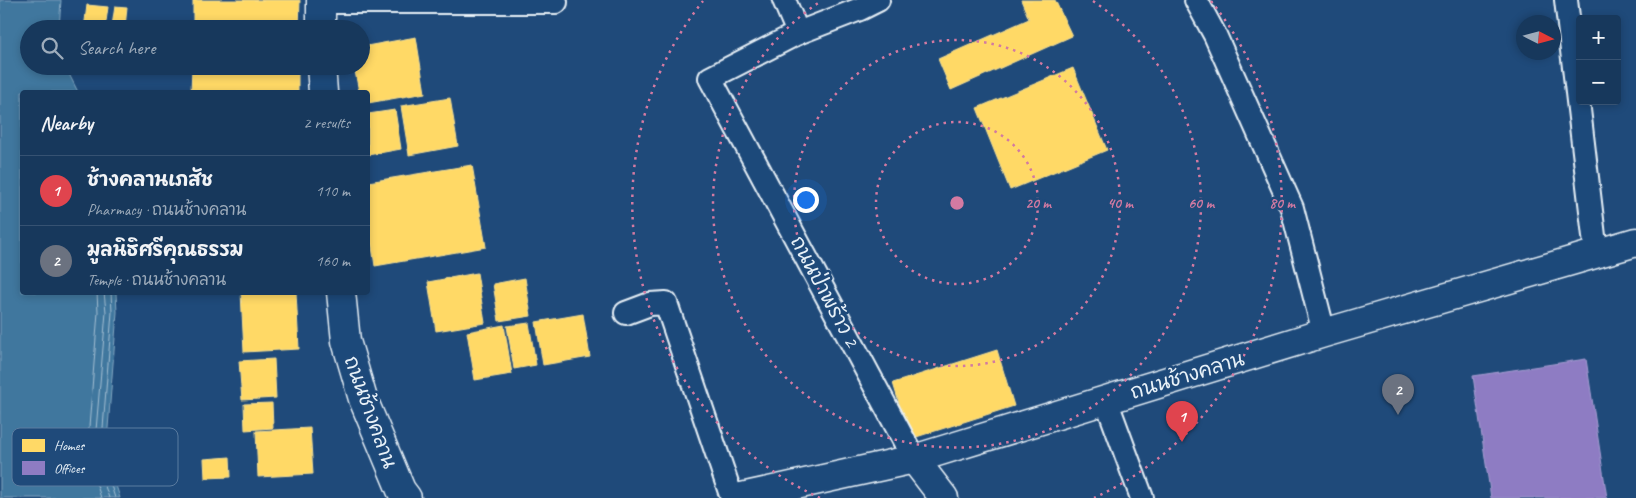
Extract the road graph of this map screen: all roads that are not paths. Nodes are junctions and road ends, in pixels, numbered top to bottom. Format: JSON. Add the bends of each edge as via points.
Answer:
{"nodes":[{"id":1,"x":784,"y":0,"type":"edge"},
{"id":2,"x":878,"y":0,"type":"edge"},
{"id":3,"x":1196,"y":0,"type":"edge"},
{"id":4,"x":1566,"y":0,"type":"edge"},
{"id":5,"x":556,"y":2,"type":"dead end"},
{"id":6,"x":321,"y":10,"type":"edge"},
{"id":7,"x":798,"y":33,"type":"junction"},
{"id":8,"x":322,"y":75,"type":"edge"},
{"id":9,"x":323,"y":90,"type":"edge"},
{"id":10,"x":1636,"y":242,"type":"edge"},
{"id":11,"x":1596,"y":253,"type":"junction"},
{"id":12,"x":341,"y":295,"type":"edge"},
{"id":13,"x":626,"y":313,"type":"dead end"},
{"id":14,"x":1324,"y":333,"type":"junction"},
{"id":15,"x":1106,"y":400,"type":"junction"},
{"id":16,"x":914,"y":459,"type":"junction"},
{"id":17,"x":407,"y":498,"type":"edge"},
{"id":18,"x":732,"y":498,"type":"edge"},
{"id":19,"x":736,"y":498,"type":"edge"},
{"id":20,"x":944,"y":498,"type":"edge"},
{"id":21,"x":1142,"y":498,"type":"edge"}],
"edges":[{"from":1,"to":7,"type":"street"},
{"from":2,"to":7,"type":"street"},
{"from":3,"to":14,"type":"street","via":[[1215,35],[1292,208]]},
{"from":4,"to":11,"type":"street"},
{"from":5,"to":6,"type":"street"},
{"from":7,"to":16,"type":"street","name":"ถนนป่าพร้าว 2","via":[[710,78]]},
{"from":8,"to":9,"type":"street"},
{"from":10,"to":11,"type":"street","name":"ถนนช้างคลาน"},
{"from":11,"to":14,"type":"street","name":"ถนนช้างคลาน"},
{"from":12,"to":17,"type":"street","name":"ถนนช้างคลาน","via":[[346,341],[363,399]]},
{"from":13,"to":18,"type":"street","via":[[650,304],[666,303]]},
{"from":14,"to":15,"type":"street","name":"ถนนช้างคลาน"},
{"from":15,"to":16,"type":"street","name":"ถนนช้างคลาน"},
{"from":15,"to":21,"type":"street"},
{"from":16,"to":19,"type":"street","name":"ถนนช้างคลาน"},
{"from":16,"to":20,"type":"street"}]}
